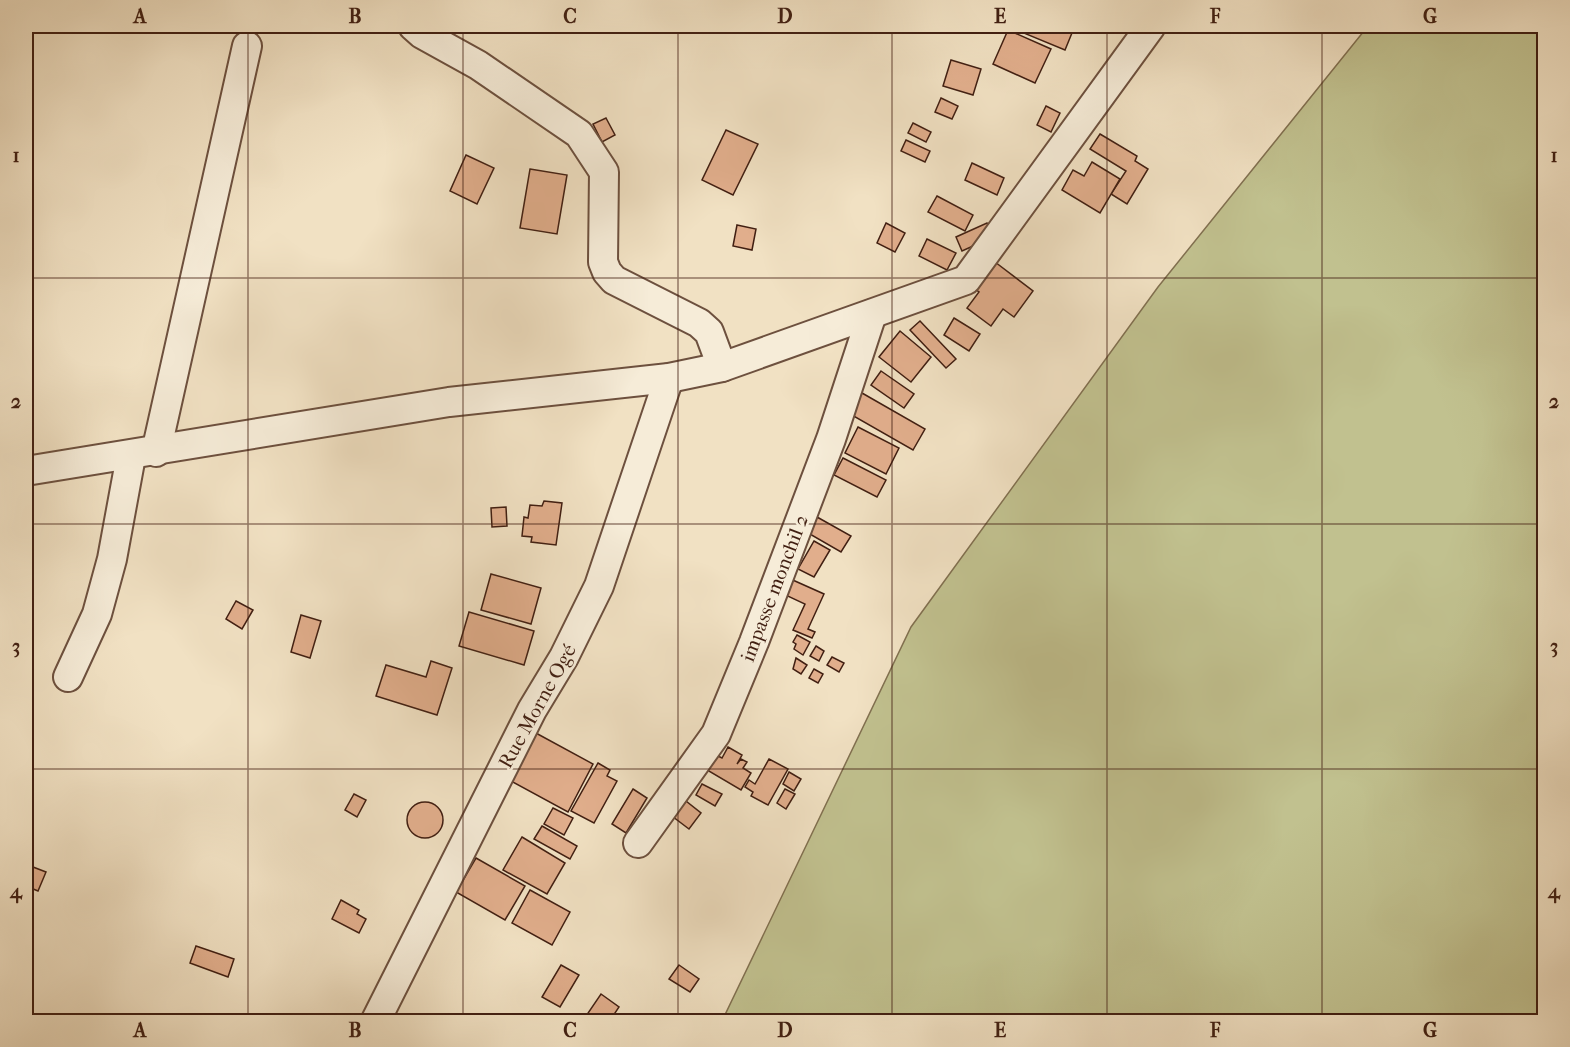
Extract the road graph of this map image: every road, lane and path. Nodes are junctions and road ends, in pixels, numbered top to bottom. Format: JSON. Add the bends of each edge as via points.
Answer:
{"nodes":[{"id":1,"x":413,"y":26,"type":"edge"},
{"id":2,"x":1151,"y":26,"type":"edge"},
{"id":3,"x":247,"y":46,"type":"dead end"},
{"id":4,"x":872,"y":314,"type":"junction"},
{"id":5,"x":722,"y":368,"type":"junction"},
{"id":6,"x":669,"y":378,"type":"junction"},
{"id":7,"x":144,"y":454,"type":"junction"},
{"id":8,"x":26,"y":471,"type":"edge"},
{"id":9,"x":68,"y":677,"type":"dead end"},
{"id":10,"x":638,"y":843,"type":"dead end"},
{"id":11,"x":375,"y":1022,"type":"edge"}],
"edges":[{"from":1,"to":5,"type":"street","via":[[579,134],[604,172],[603,262],[607,272],[614,280],[699,323],[709,332]]},
{"from":2,"to":4,"type":"street","via":[[966,280]]},
{"from":3,"to":7,"type":"street"},
{"from":4,"to":5,"type":"street"},
{"from":4,"to":10,"type":"street","name":"impasse monchil 2","via":[[831,439],[716,734]]},
{"from":5,"to":6,"type":"street"},
{"from":6,"to":7,"type":"street","via":[[448,402]]},
{"from":6,"to":11,"type":"street","name":"Rue Morne Ogé","via":[[599,586]]},
{"from":7,"to":8,"type":"street"},
{"from":7,"to":9,"type":"street","via":[[97,614]]}]}
